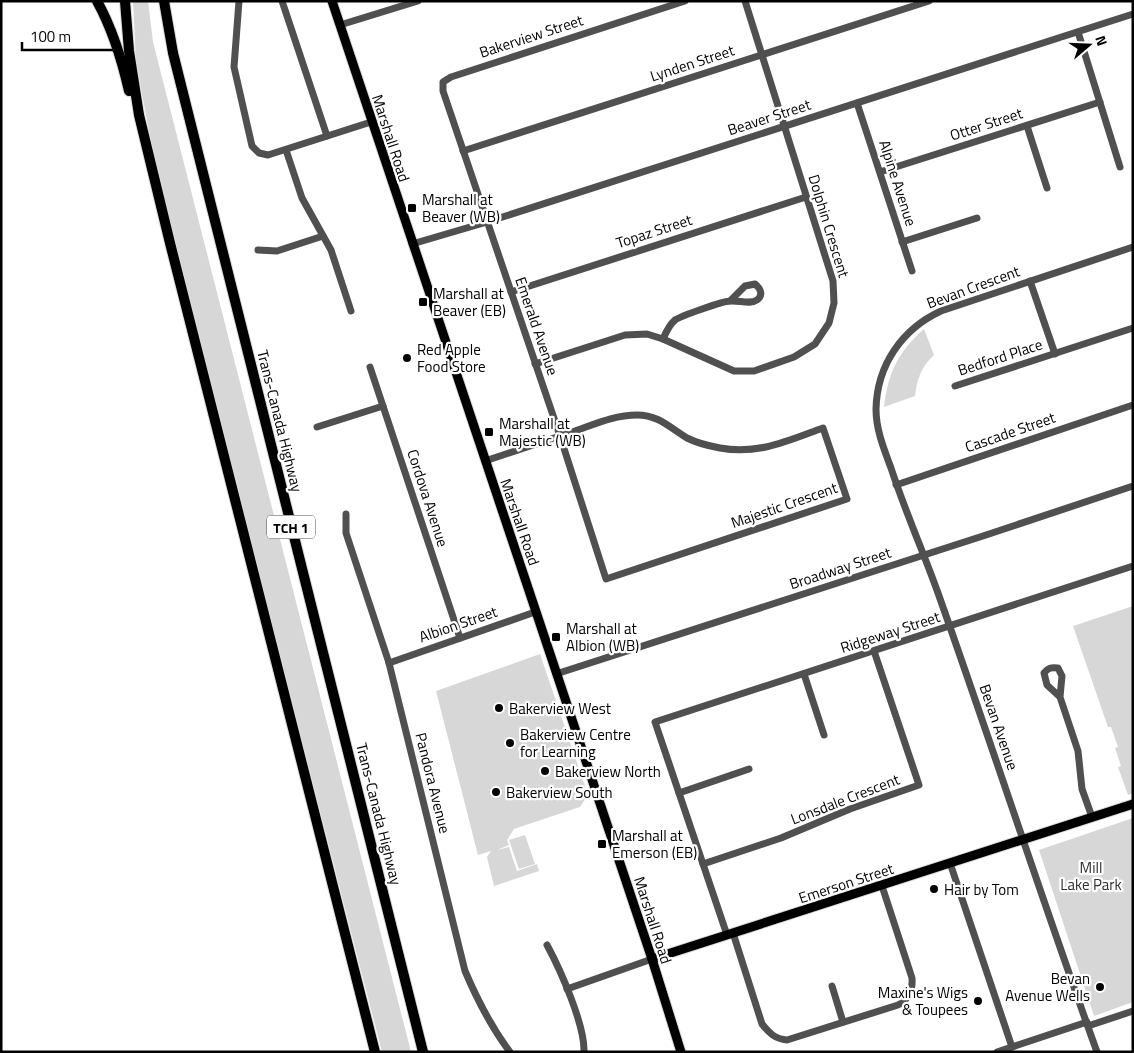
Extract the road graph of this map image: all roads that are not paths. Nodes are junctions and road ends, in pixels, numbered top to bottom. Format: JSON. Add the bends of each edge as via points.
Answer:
{"nodes":[{"id":1,"x":96,"y":1,"type":"edge"},
{"id":2,"x":125,"y":1,"type":"edge"},
{"id":3,"x":164,"y":1,"type":"edge"},
{"id":4,"x":239,"y":1,"type":"edge"},
{"id":5,"x":282,"y":1,"type":"edge"},
{"id":6,"x":332,"y":1,"type":"edge"},
{"id":7,"x":418,"y":1,"type":"edge"},
{"id":8,"x":685,"y":1,"type":"edge"},
{"id":9,"x":745,"y":1,"type":"edge"},
{"id":10,"x":928,"y":1,"type":"edge"},
{"id":11,"x":1133,"y":14,"type":"edge"},
{"id":12,"x":340,"y":25,"type":"junction"},
{"id":13,"x":1078,"y":32,"type":"junction"},
{"id":14,"x":762,"y":55,"type":"junction"},
{"id":15,"x":444,"y":82,"type":"joint"},
{"id":16,"x":1100,"y":102,"type":"junction"},
{"id":17,"x":857,"y":103,"type":"junction"},
{"id":18,"x":371,"y":122,"type":"junction"},
{"id":19,"x":785,"y":126,"type":"junction"},
{"id":20,"x":1027,"y":126,"type":"junction"},
{"id":21,"x":327,"y":136,"type":"junction"},
{"id":22,"x":286,"y":150,"type":"junction"},
{"id":23,"x":463,"y":151,"type":"junction"},
{"id":24,"x":1120,"y":167,"type":"dead end"},
{"id":25,"x":880,"y":172,"type":"junction"},
{"id":26,"x":1047,"y":188,"type":"dead end"},
{"id":27,"x":806,"y":197,"type":"junction"},
{"id":28,"x":977,"y":218,"type":"dead end"},
{"id":29,"x":487,"y":222,"type":"junction"},
{"id":30,"x":323,"y":236,"type":"junction"},
{"id":31,"x":902,"y":242,"type":"junction"},
{"id":32,"x":170,"y":243,"type":"junction"},
{"id":33,"x":412,"y":244,"type":"junction"},
{"id":34,"x":1133,"y":247,"type":"edge"},
{"id":35,"x":258,"y":250,"type":"dead end"},
{"id":36,"x":912,"y":271,"type":"dead end"},
{"id":37,"x":1030,"y":281,"type":"junction"},
{"id":38,"x":511,"y":292,"type":"junction"},
{"id":39,"x":730,"y":301,"type":"dead end"},
{"id":40,"x":351,"y":311,"type":"dead end"},
{"id":41,"x":1133,"y":328,"type":"edge"},
{"id":42,"x":663,"y":339,"type":"junction"},
{"id":43,"x":1054,"y":354,"type":"junction"},
{"id":44,"x":535,"y":364,"type":"junction"},
{"id":45,"x":370,"y":367,"type":"dead end"},
{"id":46,"x":955,"y":386,"type":"dead end"},
{"id":47,"x":1133,"y":405,"type":"edge"},
{"id":48,"x":383,"y":406,"type":"junction"},
{"id":49,"x":876,"y":411,"type":"joint"},
{"id":50,"x":317,"y":427,"type":"dead end"},
{"id":51,"x":560,"y":436,"type":"junction"},
{"id":52,"x":485,"y":461,"type":"junction"},
{"id":53,"x":896,"y":485,"type":"junction"},
{"id":54,"x":1133,"y":486,"type":"edge"},
{"id":55,"x":346,"y":514,"type":"dead end"},
{"id":56,"x":924,"y":555,"type":"junction"},
{"id":57,"x":1133,"y":566,"type":"edge"},
{"id":58,"x":606,"y":580,"type":"joint"},
{"id":59,"x":535,"y":612,"type":"junction"},
{"id":60,"x":950,"y":626,"type":"junction"},
{"id":61,"x":460,"y":638,"type":"junction"},
{"id":62,"x":874,"y":652,"type":"junction"},
{"id":63,"x":389,"y":663,"type":"junction"},
{"id":64,"x":556,"y":674,"type":"junction"},
{"id":65,"x":804,"y":674,"type":"junction"},
{"id":66,"x":1060,"y":697,"type":"dead end"},
{"id":67,"x":824,"y":735,"type":"dead end"},
{"id":68,"x":749,"y":769,"type":"dead end"},
{"id":69,"x":679,"y":793,"type":"junction"},
{"id":70,"x":1133,"y":804,"type":"edge"},
{"id":71,"x":1092,"y":817,"type":"junction"},
{"id":72,"x":1022,"y":840,"type":"junction"},
{"id":73,"x":703,"y":864,"type":"junction"},
{"id":74,"x":950,"y":864,"type":"junction"},
{"id":75,"x":882,"y":886,"type":"junction"},
{"id":76,"x":730,"y":934,"type":"junction"},
{"id":77,"x":547,"y":945,"type":"dead end"},
{"id":78,"x":652,"y":959,"type":"junction"},
{"id":79,"x":832,"y":986,"type":"dead end"},
{"id":80,"x":568,"y":989,"type":"junction"},
{"id":81,"x":1133,"y":1011,"type":"edge"},
{"id":82,"x":843,"y":1022,"type":"junction"},
{"id":83,"x":1087,"y":1024,"type":"junction"},
{"id":84,"x":1012,"y":1047,"type":"junction"},
{"id":85,"x":375,"y":1052,"type":"edge"},
{"id":86,"x":423,"y":1052,"type":"edge"},
{"id":87,"x":510,"y":1052,"type":"edge"},
{"id":88,"x":584,"y":1052,"type":"edge"},
{"id":89,"x":681,"y":1052,"type":"edge"},
{"id":90,"x":997,"y":1052,"type":"edge"},
{"id":91,"x":1097,"y":1052,"type":"edge"}],
"edges":[{"from":1,"to":32,"type":"highway","via":[[114,36],[124,68]]},
{"from":2,"to":32,"type":"highway","number":"TCH 1","via":[[139,116]]},
{"from":3,"to":86,"type":"highway","name":"Trans-Canada Highway","number":"TCH 1","via":[[173,54]]},
{"from":4,"to":22,"type":"street","via":[[234,67],[252,146],[259,153]]},
{"from":5,"to":21,"type":"street"},
{"from":6,"to":12,"type":"main road","name":"Marshall Road"},
{"from":7,"to":12,"type":"street"},
{"from":8,"to":15,"type":"street","name":"Bakerview Street","via":[[451,77]]},
{"from":9,"to":14,"type":"street","name":"Dolphin Crescent"},
{"from":10,"to":14,"type":"street","name":"Lynden Street"},
{"from":11,"to":13,"type":"street","name":"Beaver Street"},
{"from":12,"to":18,"type":"main road","name":"Marshall Road"},
{"from":13,"to":16,"type":"street"},
{"from":13,"to":17,"type":"street","name":"Beaver Street"},
{"from":14,"to":19,"type":"street","name":"Dolphin Crescent"},
{"from":14,"to":23,"type":"street","name":"Lynden Street"},
{"from":15,"to":23,"type":"street","name":"Emerald Avenue","via":[[443,91]]},
{"from":16,"to":20,"type":"street","name":"Otter Street"},
{"from":16,"to":24,"type":"street"},
{"from":17,"to":19,"type":"street","name":"Beaver Street"},
{"from":17,"to":25,"type":"street","name":"Alpine Avenue"},
{"from":18,"to":21,"type":"street"},
{"from":18,"to":33,"type":"main road","name":"Marshall Road"},
{"from":19,"to":27,"type":"street","name":"Dolphin Crescent"},
{"from":19,"to":29,"type":"street","name":"Beaver Street"},
{"from":20,"to":25,"type":"street","name":"Otter Street"},
{"from":20,"to":26,"type":"street"},
{"from":21,"to":22,"type":"street"},
{"from":22,"to":30,"type":"street","via":[[302,198]]},
{"from":23,"to":29,"type":"street","name":"Emerald Avenue"},
{"from":25,"to":31,"type":"street","name":"Alpine Avenue"},
{"from":27,"to":38,"type":"street","name":"Topaz Street"},
{"from":27,"to":42,"type":"street","name":"Dolphin Crescent","via":[[833,281],[834,303],[829,323],[815,344],[794,357],[744,372],[716,364]]},
{"from":28,"to":31,"type":"street"},
{"from":29,"to":33,"type":"street","name":"Beaver Street"},
{"from":29,"to":38,"type":"street","name":"Emerald Avenue"},
{"from":30,"to":35,"type":"street","via":[[277,251]]},
{"from":30,"to":40,"type":"street","via":[[331,250]]},
{"from":31,"to":36,"type":"street","name":"Alpine Avenue"},
{"from":32,"to":85,"type":"highway","number":"TCH 1"},
{"from":33,"to":52,"type":"main road","name":"Marshall Road"},
{"from":34,"to":37,"type":"street","name":"Bevan Crescent"},
{"from":37,"to":43,"type":"street","name":"Bedford Place"},
{"from":37,"to":49,"type":"street","name":"Bevan Crescent","via":[[941,311],[922,321],[892,352],[883,371]]},
{"from":38,"to":44,"type":"street","name":"Emerald Avenue"},
{"from":39,"to":42,"type":"street","via":[[676,319]]},
{"from":41,"to":43,"type":"street","name":"Bedford Place"},
{"from":42,"to":44,"type":"street","name":"Dolphin Crescent","via":[[647,334],[625,335]]},
{"from":43,"to":46,"type":"street","name":"Bedford Place"},
{"from":44,"to":51,"type":"street","name":"Emerald Avenue"},
{"from":45,"to":48,"type":"street","name":"Cordova Avenue"},
{"from":47,"to":53,"type":"street","name":"Cascade Street"},
{"from":48,"to":50,"type":"street"},
{"from":48,"to":61,"type":"street","name":"Cordova Avenue"},
{"from":49,"to":53,"type":"street","name":"Bevan Avenue","via":[[879,434]]},
{"from":51,"to":52,"type":"street","name":"Majestic Crescent"},
{"from":51,"to":58,"type":"street","name":"Emerald Avenue"},
{"from":51,"to":58,"type":"street","name":"Majestic Crescent","via":[[620,416],[639,415],[660,419],[688,439],[737,451],[766,448],[823,428],[847,500]]},
{"from":52,"to":59,"type":"main road","name":"Marshall Road"},
{"from":53,"to":56,"type":"street","name":"Bevan Avenue"},
{"from":54,"to":56,"type":"street","name":"Broadway Street"},
{"from":55,"to":63,"type":"street","name":"Pandora Avenue","via":[[346,533]]},
{"from":56,"to":60,"type":"street","name":"Bevan Avenue"},
{"from":56,"to":64,"type":"street","name":"Broadway Street"},
{"from":57,"to":60,"type":"street","name":"Ridgeway Street"},
{"from":59,"to":61,"type":"street","name":"Albion Street"},
{"from":59,"to":64,"type":"main road","name":"Marshall Road"},
{"from":60,"to":62,"type":"street","name":"Ridgeway Street"},
{"from":60,"to":72,"type":"street","name":"Bevan Avenue"},
{"from":61,"to":63,"type":"street","name":"Albion Street"},
{"from":62,"to":65,"type":"street","name":"Ridgeway Street"},
{"from":62,"to":73,"type":"street","name":"Lonsdale Crescent","via":[[919,785]]},
{"from":63,"to":87,"type":"street","name":"Pandora Avenue","via":[[465,971]]},
{"from":64,"to":78,"type":"main road","name":"Marshall Road"},
{"from":65,"to":67,"type":"street"},
{"from":65,"to":69,"type":"street","name":"Ridgeway Street","via":[[655,722]]},
{"from":66,"to":71,"type":"street","via":[[1078,751],[1082,789]]},
{"from":68,"to":69,"type":"street"},
{"from":69,"to":73,"type":"street"},
{"from":70,"to":71,"type":"main road","name":"Emerson Street"},
{"from":71,"to":72,"type":"main road","name":"Emerson Street"},
{"from":72,"to":74,"type":"main road","name":"Emerson Street"},
{"from":72,"to":83,"type":"street","name":"Bevan Avenue"},
{"from":73,"to":76,"type":"street"},
{"from":74,"to":75,"type":"main road","name":"Emerson Street"},
{"from":74,"to":84,"type":"street"},
{"from":75,"to":76,"type":"main road","name":"Emerson Street"},
{"from":75,"to":82,"type":"street","via":[[913,986],[905,1001],[898,1005]]},
{"from":76,"to":78,"type":"main road","name":"Emerson Street"},
{"from":76,"to":82,"type":"street","via":[[762,1024],[774,1037],[787,1040]]},
{"from":77,"to":80,"type":"street"},
{"from":78,"to":80,"type":"street","name":"Emerson Street"},
{"from":78,"to":89,"type":"main road","name":"Marshall Road"},
{"from":79,"to":82,"type":"street"},
{"from":80,"to":88,"type":"street","via":[[582,1033]]},
{"from":81,"to":83,"type":"street"},
{"from":83,"to":84,"type":"street"},
{"from":83,"to":91,"type":"street","name":"Bevan Avenue"},
{"from":84,"to":90,"type":"street"}]}
